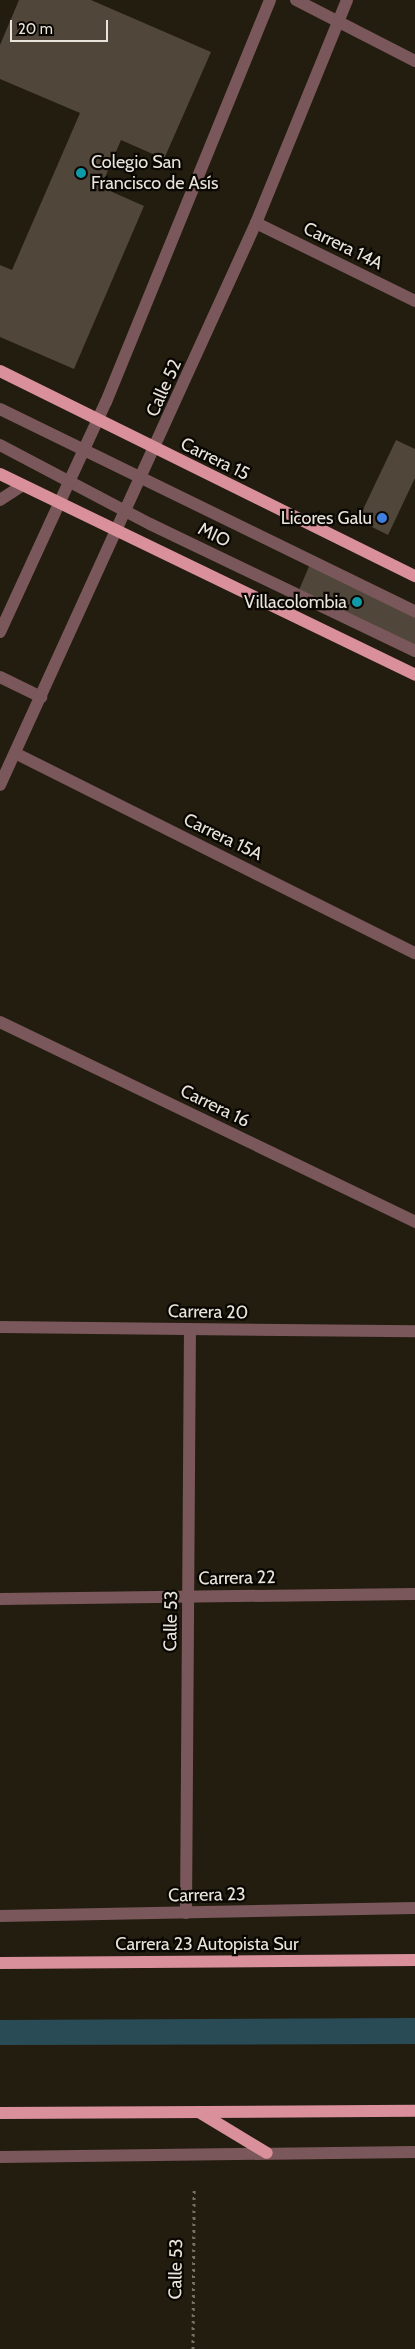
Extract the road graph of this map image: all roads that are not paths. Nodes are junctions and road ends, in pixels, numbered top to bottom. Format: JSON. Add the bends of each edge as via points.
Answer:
{"nodes":[{"id":1,"x":270,"y":0,"type":"edge"},
{"id":2,"x":296,"y":0,"type":"edge"},
{"id":3,"x":347,"y":0,"type":"edge"},
{"id":4,"x":337,"y":21,"type":"junction"},
{"id":5,"x":415,"y":61,"type":"edge"},
{"id":6,"x":256,"y":223,"type":"junction"},
{"id":7,"x":415,"y":301,"type":"edge"},
{"id":8,"x":0,"y":371,"type":"edge"},
{"id":9,"x":0,"y":409,"type":"edge"},
{"id":10,"x":97,"y":421,"type":"junction"},
{"id":11,"x":0,"y":445,"type":"edge"},
{"id":12,"x":155,"y":449,"type":"junction"},
{"id":13,"x":83,"y":451,"type":"junction"},
{"id":14,"x":0,"y":474,"type":"edge"},
{"id":15,"x":142,"y":479,"type":"junction"},
{"id":16,"x":70,"y":481,"type":"junction"},
{"id":17,"x":23,"y":486,"type":"junction"},
{"id":18,"x":0,"y":500,"type":"edge"},
{"id":19,"x":59,"y":504,"type":"junction"},
{"id":20,"x":127,"y":511,"type":"junction"},
{"id":21,"x":118,"y":532,"type":"junction"},
{"id":22,"x":415,"y":576,"type":"edge"},
{"id":23,"x":415,"y":611,"type":"edge"},
{"id":24,"x":0,"y":632,"type":"edge"},
{"id":25,"x":415,"y":651,"type":"edge"},
{"id":26,"x":415,"y":675,"type":"edge"},
{"id":27,"x":0,"y":677,"type":"edge"},
{"id":28,"x":41,"y":697,"type":"junction"},
{"id":29,"x":14,"y":753,"type":"junction"},
{"id":30,"x":0,"y":785,"type":"edge"},
{"id":31,"x":415,"y":953,"type":"edge"},
{"id":32,"x":0,"y":1022,"type":"edge"},
{"id":33,"x":415,"y":1222,"type":"edge"},
{"id":34,"x":0,"y":1327,"type":"edge"},
{"id":35,"x":190,"y":1329,"type":"junction"},
{"id":36,"x":415,"y":1332,"type":"edge"},
{"id":37,"x":415,"y":1594,"type":"edge"},
{"id":38,"x":189,"y":1596,"type":"junction"},
{"id":39,"x":0,"y":1599,"type":"edge"},
{"id":40,"x":415,"y":1908,"type":"edge"},
{"id":41,"x":186,"y":1913,"type":"junction"},
{"id":42,"x":0,"y":1916,"type":"edge"},
{"id":43,"x":415,"y":1960,"type":"edge"},
{"id":44,"x":0,"y":1963,"type":"edge"},
{"id":45,"x":415,"y":2111,"type":"edge"},
{"id":46,"x":199,"y":2112,"type":"junction"},
{"id":47,"x":0,"y":2113,"type":"edge"},
{"id":48,"x":415,"y":2152,"type":"edge"},
{"id":49,"x":267,"y":2153,"type":"junction"},
{"id":50,"x":0,"y":2157,"type":"edge"}],
"edges":[{"from":1,"to":10,"type":"street"},
{"from":2,"to":4,"type":"street"},
{"from":3,"to":4,"type":"street","name":"Calle 52"},
{"from":4,"to":5,"type":"street"},
{"from":4,"to":6,"type":"street","name":"Calle 52"},
{"from":6,"to":7,"type":"street","name":"Carrera 14A"},
{"from":6,"to":12,"type":"street","name":"Calle 52"},
{"from":8,"to":10,"type":"main road","name":"Carrera 15"},
{"from":9,"to":13,"type":"street","name":"MIO"},
{"from":10,"to":12,"type":"main road","name":"Carrera 15"},
{"from":10,"to":13,"type":"street"},
{"from":11,"to":16,"type":"street","name":"MIO"},
{"from":12,"to":15,"type":"street","name":"Calle 52"},
{"from":12,"to":22,"type":"main road","name":"Carrera 15"},
{"from":13,"to":15,"type":"street","name":"MIO"},
{"from":13,"to":16,"type":"street"},
{"from":14,"to":17,"type":"main road"},
{"from":15,"to":20,"type":"street","name":"Calle 52"},
{"from":15,"to":23,"type":"street","name":"MIO"},
{"from":16,"to":19,"type":"street"},
{"from":16,"to":20,"type":"street","name":"MIO"},
{"from":17,"to":18,"type":"street"},
{"from":17,"to":19,"type":"main road"},
{"from":19,"to":21,"type":"main road"},
{"from":19,"to":24,"type":"street"},
{"from":20,"to":21,"type":"street","name":"Calle 52"},
{"from":20,"to":25,"type":"street","name":"MIO"},
{"from":21,"to":26,"type":"main road"},
{"from":21,"to":28,"type":"street","name":"Calle 52"},
{"from":27,"to":28,"type":"street"},
{"from":28,"to":29,"type":"street","name":"Calle 52"},
{"from":29,"to":30,"type":"street","name":"Calle 52"},
{"from":29,"to":31,"type":"street","name":"Carrera 15A"},
{"from":32,"to":33,"type":"street","name":"Carrera 16"},
{"from":34,"to":35,"type":"street","name":"Carrera 20"},
{"from":35,"to":36,"type":"street","name":"Carrera 20"},
{"from":35,"to":38,"type":"street","name":"Calle 53"},
{"from":37,"to":38,"type":"street","name":"Carrera 22"},
{"from":38,"to":39,"type":"street","name":"Carrera 22"},
{"from":38,"to":41,"type":"street","name":"Calle 53"},
{"from":40,"to":41,"type":"street","name":"Carrera 23"},
{"from":41,"to":42,"type":"street","name":"Carrera 23"},
{"from":43,"to":44,"type":"main road","name":"Carrera 23 Autopista Sur"},
{"from":45,"to":46,"type":"main road"},
{"from":46,"to":47,"type":"main road"},
{"from":46,"to":49,"type":"main road"},
{"from":48,"to":49,"type":"street"},
{"from":49,"to":50,"type":"street"}]}
